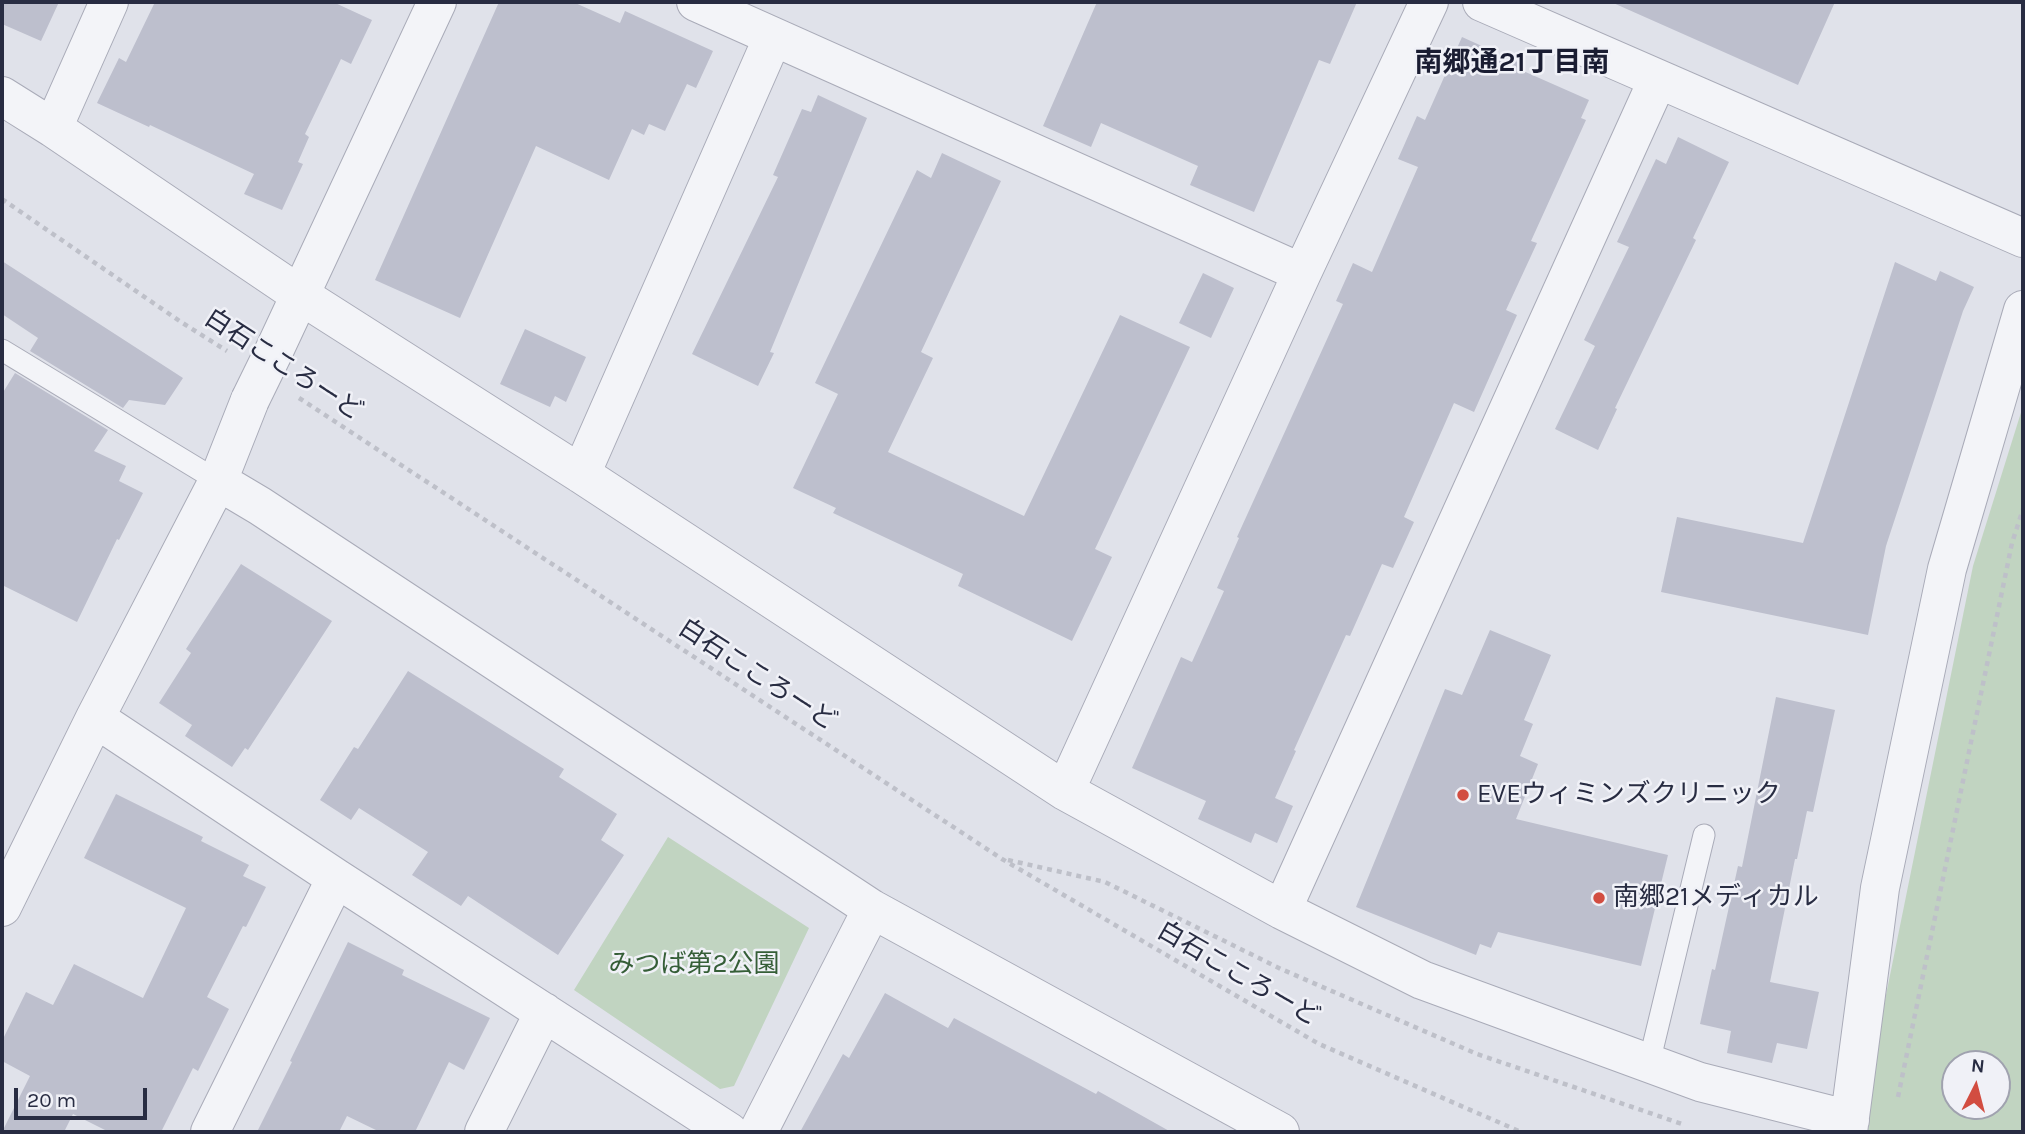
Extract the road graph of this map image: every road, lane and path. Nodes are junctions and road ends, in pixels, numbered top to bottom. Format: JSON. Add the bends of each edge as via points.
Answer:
{"nodes":[{"id":1,"x":109,"y":2,"type":"edge"},
{"id":2,"x":437,"y":2,"type":"edge"},
{"id":3,"x":696,"y":2,"type":"edge"},
{"id":4,"x":1429,"y":2,"type":"edge"},
{"id":5,"x":1482,"y":2,"type":"edge"},
{"id":6,"x":773,"y":37,"type":"junction"},
{"id":7,"x":1658,"y":79,"type":"junction"},
{"id":8,"x":2,"y":96,"type":"edge"},
{"id":9,"x":53,"y":128,"type":"junction"},
{"id":10,"x":2,"y":198,"type":"edge"},
{"id":11,"x":2023,"y":238,"type":"edge"},
{"id":12,"x":1302,"y":273,"type":"junction"},
{"id":13,"x":300,"y":295,"type":"junction"},
{"id":14,"x":2023,"y":310,"type":"edge"},
{"id":15,"x":2,"y":350,"type":"edge"},
{"id":16,"x":255,"y":356,"type":"junction"},
{"id":17,"x":291,"y":393,"type":"dead end"},
{"id":18,"x":581,"y":474,"type":"junction"},
{"id":19,"x":219,"y":481,"type":"junction"},
{"id":20,"x":2023,"y":509,"type":"edge"},
{"id":21,"x":95,"y":718,"type":"junction"},
{"id":22,"x":1065,"y":791,"type":"junction"},
{"id":23,"x":1704,"y":835,"type":"dead end"},
{"id":24,"x":336,"y":878,"type":"junction"},
{"id":25,"x":2,"y":907,"type":"edge"},
{"id":26,"x":872,"y":909,"type":"junction"},
{"id":27,"x":1282,"y":910,"type":"junction"},
{"id":28,"x":544,"y":1012,"type":"junction"},
{"id":29,"x":1649,"y":1063,"type":"junction"},
{"id":30,"x":1897,"y":1105,"type":"dead end"},
{"id":31,"x":1849,"y":1126,"type":"edge"},
{"id":32,"x":210,"y":1132,"type":"edge"},
{"id":33,"x":484,"y":1132,"type":"edge"},
{"id":34,"x":729,"y":1132,"type":"edge"},
{"id":35,"x":758,"y":1132,"type":"edge"},
{"id":36,"x":1280,"y":1132,"type":"edge"},
{"id":37,"x":1521,"y":1132,"type":"edge"}],
"edges":[{"from":1,"to":9,"type":"street"},
{"from":2,"to":13,"type":"street"},
{"from":3,"to":6,"type":"street"},
{"from":4,"to":12,"type":"street"},
{"from":5,"to":7,"type":"street"},
{"from":6,"to":12,"type":"street"},
{"from":6,"to":18,"type":"street"},
{"from":7,"to":11,"type":"street"},
{"from":7,"to":27,"type":"street"},
{"from":8,"to":9,"type":"street"},
{"from":9,"to":13,"type":"street"},
{"from":10,"to":16,"type":"path","name":"白石こころーど","via":[[181,322]]},
{"from":12,"to":22,"type":"street"},
{"from":13,"to":16,"type":"street"},
{"from":13,"to":18,"type":"street"},
{"from":14,"to":31,"type":"street","via":[[1947,569],[1880,888]]},
{"from":15,"to":19,"type":"lane"},
{"from":16,"to":19,"type":"street","bridge":true,"via":[[250,400]]},
{"from":17,"to":37,"type":"path","name":"白石こころーど","via":[[1002,859],[1319,1044]]},
{"from":18,"to":22,"type":"street"},
{"from":19,"to":21,"type":"street"},
{"from":19,"to":26,"type":"street"},
{"from":20,"to":30,"type":"path","via":[[2012,543]]},
{"from":21,"to":24,"type":"street"},
{"from":21,"to":25,"type":"street"},
{"from":22,"to":27,"type":"street"},
{"from":23,"to":29,"type":"lane"},
{"from":24,"to":28,"type":"street"},
{"from":24,"to":32,"type":"street"},
{"from":26,"to":35,"type":"street"},
{"from":26,"to":36,"type":"street"},
{"from":27,"to":29,"type":"street","via":[[1422,980]]},
{"from":28,"to":33,"type":"street"},
{"from":28,"to":34,"type":"street"},
{"from":29,"to":31,"type":"street"}]}
